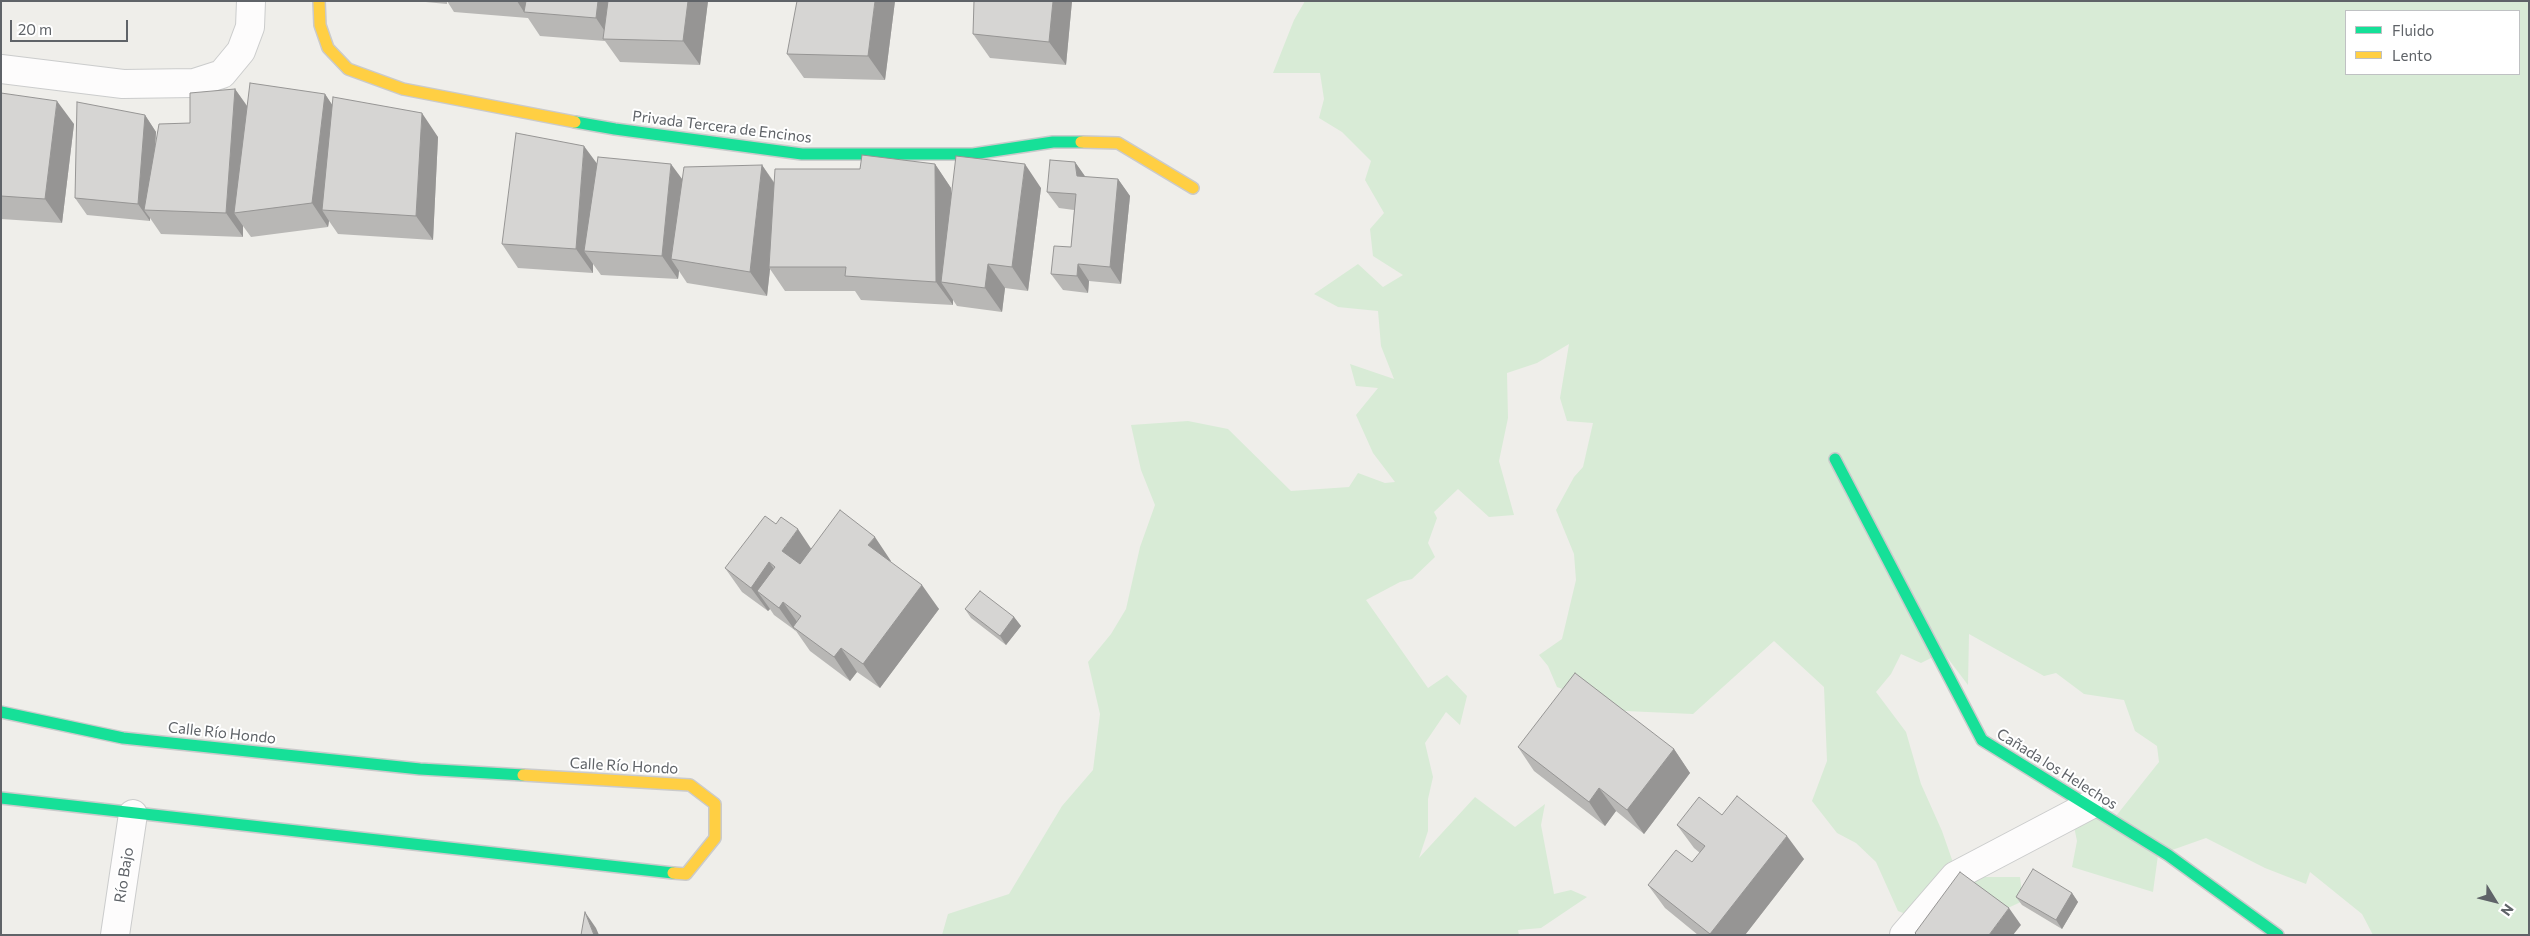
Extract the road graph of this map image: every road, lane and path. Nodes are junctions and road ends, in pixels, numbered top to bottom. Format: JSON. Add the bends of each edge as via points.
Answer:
{"nodes":[{"id":1,"x":252,"y":1,"type":"edge"},
{"id":2,"x":319,"y":1,"type":"edge"},
{"id":3,"x":1,"y":70,"type":"edge"},
{"id":4,"x":1193,"y":188,"type":"dead end"},
{"id":5,"x":1835,"y":459,"type":"dead end"},
{"id":6,"x":1,"y":712,"type":"edge"},
{"id":7,"x":1,"y":798,"type":"edge"},
{"id":8,"x":2088,"y":806,"type":"junction"},
{"id":9,"x":133,"y":814,"type":"junction"},
{"id":10,"x":115,"y":935,"type":"edge"},
{"id":11,"x":1904,"y":935,"type":"edge"},
{"id":12,"x":2278,"y":935,"type":"edge"}],
"edges":[{"from":1,"to":3,"type":"street","via":[[250,27],[241,52],[222,74],[194,83],[123,84]]},
{"from":2,"to":4,"type":"street","name":"Privada Tercera de Encinos","via":[[320,25],[328,48],[348,69],[403,89],[615,129],[802,154],[973,154],[1053,142],[1118,143]]},
{"from":5,"to":8,"type":"street","name":"Cañada los Helechos","via":[[1982,740]]},
{"from":6,"to":9,"type":"street","name":"Calle Río Hondo","via":[[122,738],[420,769],[690,784],[715,804],[715,838],[686,874]]},
{"from":7,"to":9,"type":"street","name":"Calle Río Hondo"},
{"from":8,"to":11,"type":"street","via":[[1955,876]]},
{"from":8,"to":12,"type":"street","name":"Cañada los Helechos","via":[[2168,855]]},
{"from":9,"to":10,"type":"street","name":"Río Bajo"}]}
